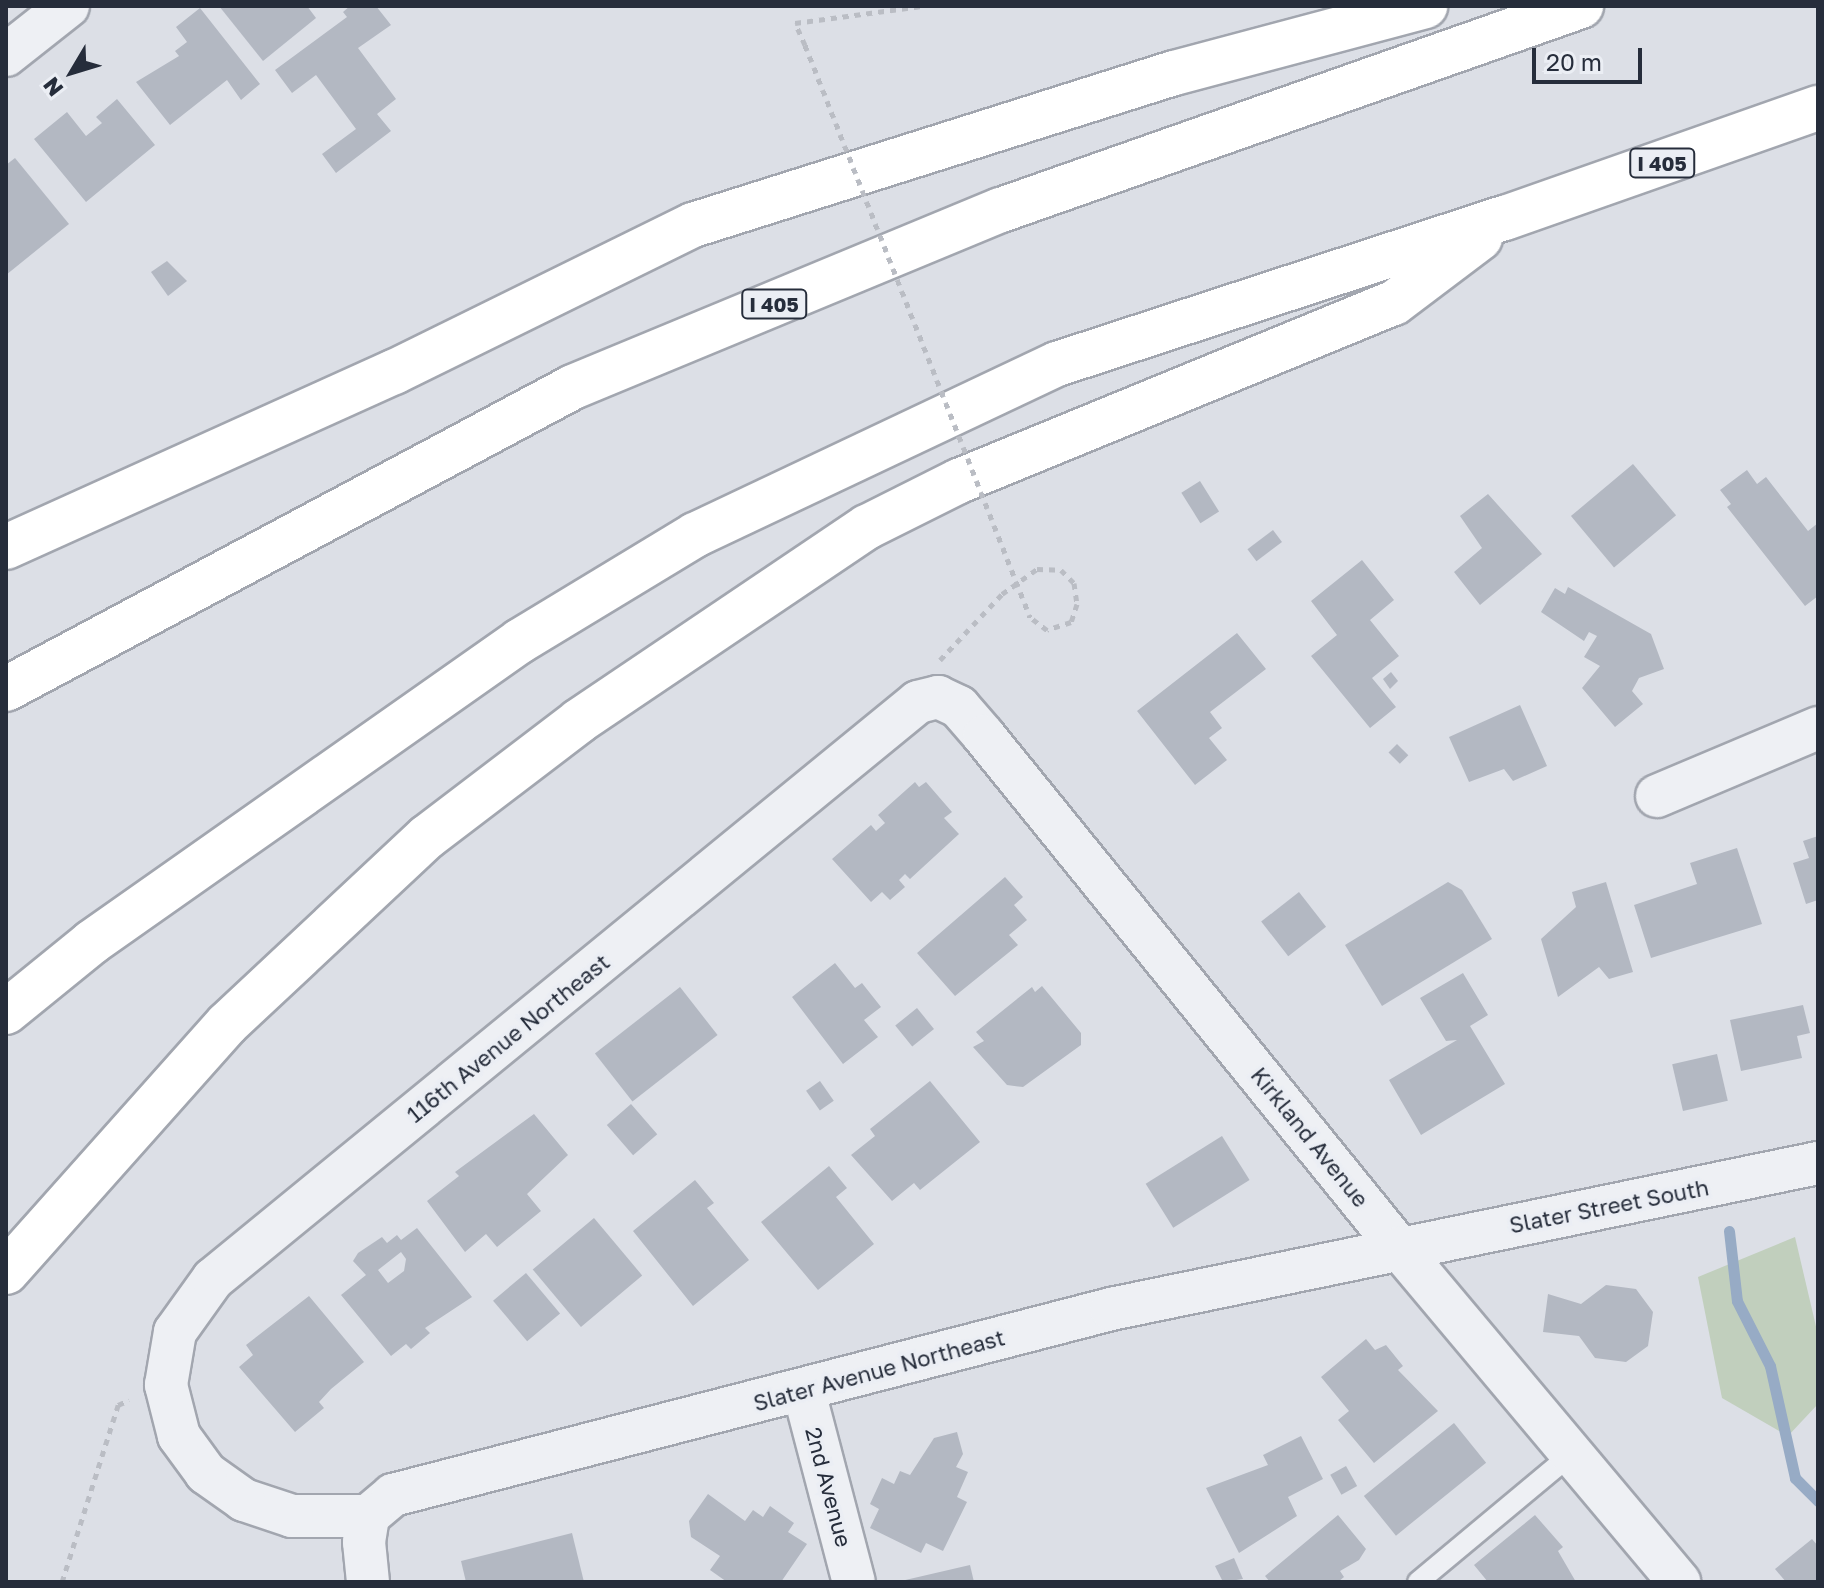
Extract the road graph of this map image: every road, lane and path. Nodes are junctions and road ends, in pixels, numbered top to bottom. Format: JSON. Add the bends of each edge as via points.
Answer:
{"nodes":[{"id":1,"x":68,"y":6,"type":"edge"},
{"id":2,"x":922,"y":6,"type":"edge"},
{"id":3,"x":1425,"y":6,"type":"edge"},
{"id":4,"x":1581,"y":6,"type":"edge"},
{"id":5,"x":6,"y":55,"type":"edge"},
{"id":6,"x":1818,"y":108,"type":"edge"},
{"id":7,"x":1505,"y":218,"type":"junction"},
{"id":8,"x":6,"y":547,"type":"edge"},
{"id":9,"x":6,"y":689,"type":"edge"},
{"id":10,"x":938,"y":697,"type":"junction"},
{"id":11,"x":1818,"y":728,"type":"edge"},
{"id":12,"x":1657,"y":796,"type":"dead end"},
{"id":13,"x":6,"y":1012,"type":"edge"},
{"id":14,"x":1818,"y":1163,"type":"edge"},
{"id":15,"x":1399,"y":1248,"type":"junction"},
{"id":16,"x":6,"y":1272,"type":"edge"},
{"id":17,"x":166,"y":1385,"type":"junction"},
{"id":18,"x":804,"y":1392,"type":"junction"},
{"id":19,"x":1573,"y":1453,"type":"junction"},
{"id":20,"x":368,"y":1516,"type":"junction"},
{"id":21,"x":62,"y":1582,"type":"edge"},
{"id":22,"x":368,"y":1582,"type":"edge"},
{"id":23,"x":854,"y":1582,"type":"edge"},
{"id":24,"x":1418,"y":1582,"type":"edge"},
{"id":25,"x":1679,"y":1582,"type":"edge"}],
"edges":[{"from":1,"to":5,"type":"street"},
{"from":2,"to":10,"type":"path","bridge":true,"via":[[795,23],[805,45],[1030,617],[1047,630],[1071,622],[1077,604],[1074,583],[1061,570],[1037,569],[1002,594],[939,661]]},
{"from":3,"to":8,"type":"highway","via":[[1174,73],[693,225],[394,372]]},
{"from":4,"to":9,"type":"highway","number":"I 405","via":[[1001,210],[573,387]]},
{"from":6,"to":7,"type":"highway","number":"I 405"},
{"from":7,"to":13,"type":"highway","number":"I 405","via":[[1057,364],[695,535],[520,641],[92,942]]},
{"from":7,"to":16,"type":"highway","via":[[1394,303],[959,481],[867,527],[579,721],[427,837],[238,1014],[157,1098]]},
{"from":10,"to":15,"type":"street","name":"Kirkland Avenue","via":[[959,707],[984,736]]},
{"from":10,"to":17,"type":"street","name":"116th Avenue Northeast","via":[[918,702],[213,1279],[175,1332]]},
{"from":11,"to":12,"type":"street"},
{"from":14,"to":15,"type":"street","name":"Slater Street South"},
{"from":15,"to":18,"type":"street","name":"Slater Avenue Northeast","via":[[1111,1309]]},
{"from":15,"to":19,"type":"street","name":"Kirkland Avenue"},
{"from":17,"to":20,"type":"street","name":"116th Avenue Northeast","via":[[179,1436],[206,1473],[244,1500],[292,1516]]},
{"from":17,"to":21,"type":"path","via":[[118,1405]]},
{"from":18,"to":20,"type":"street","name":"Slater Avenue Northeast","via":[[393,1495]]},
{"from":18,"to":23,"type":"street","name":"2nd Avenue"},
{"from":19,"to":24,"type":"lane"},
{"from":19,"to":25,"type":"street","name":"Kirkland Avenue"},
{"from":20,"to":22,"type":"street"}]}
